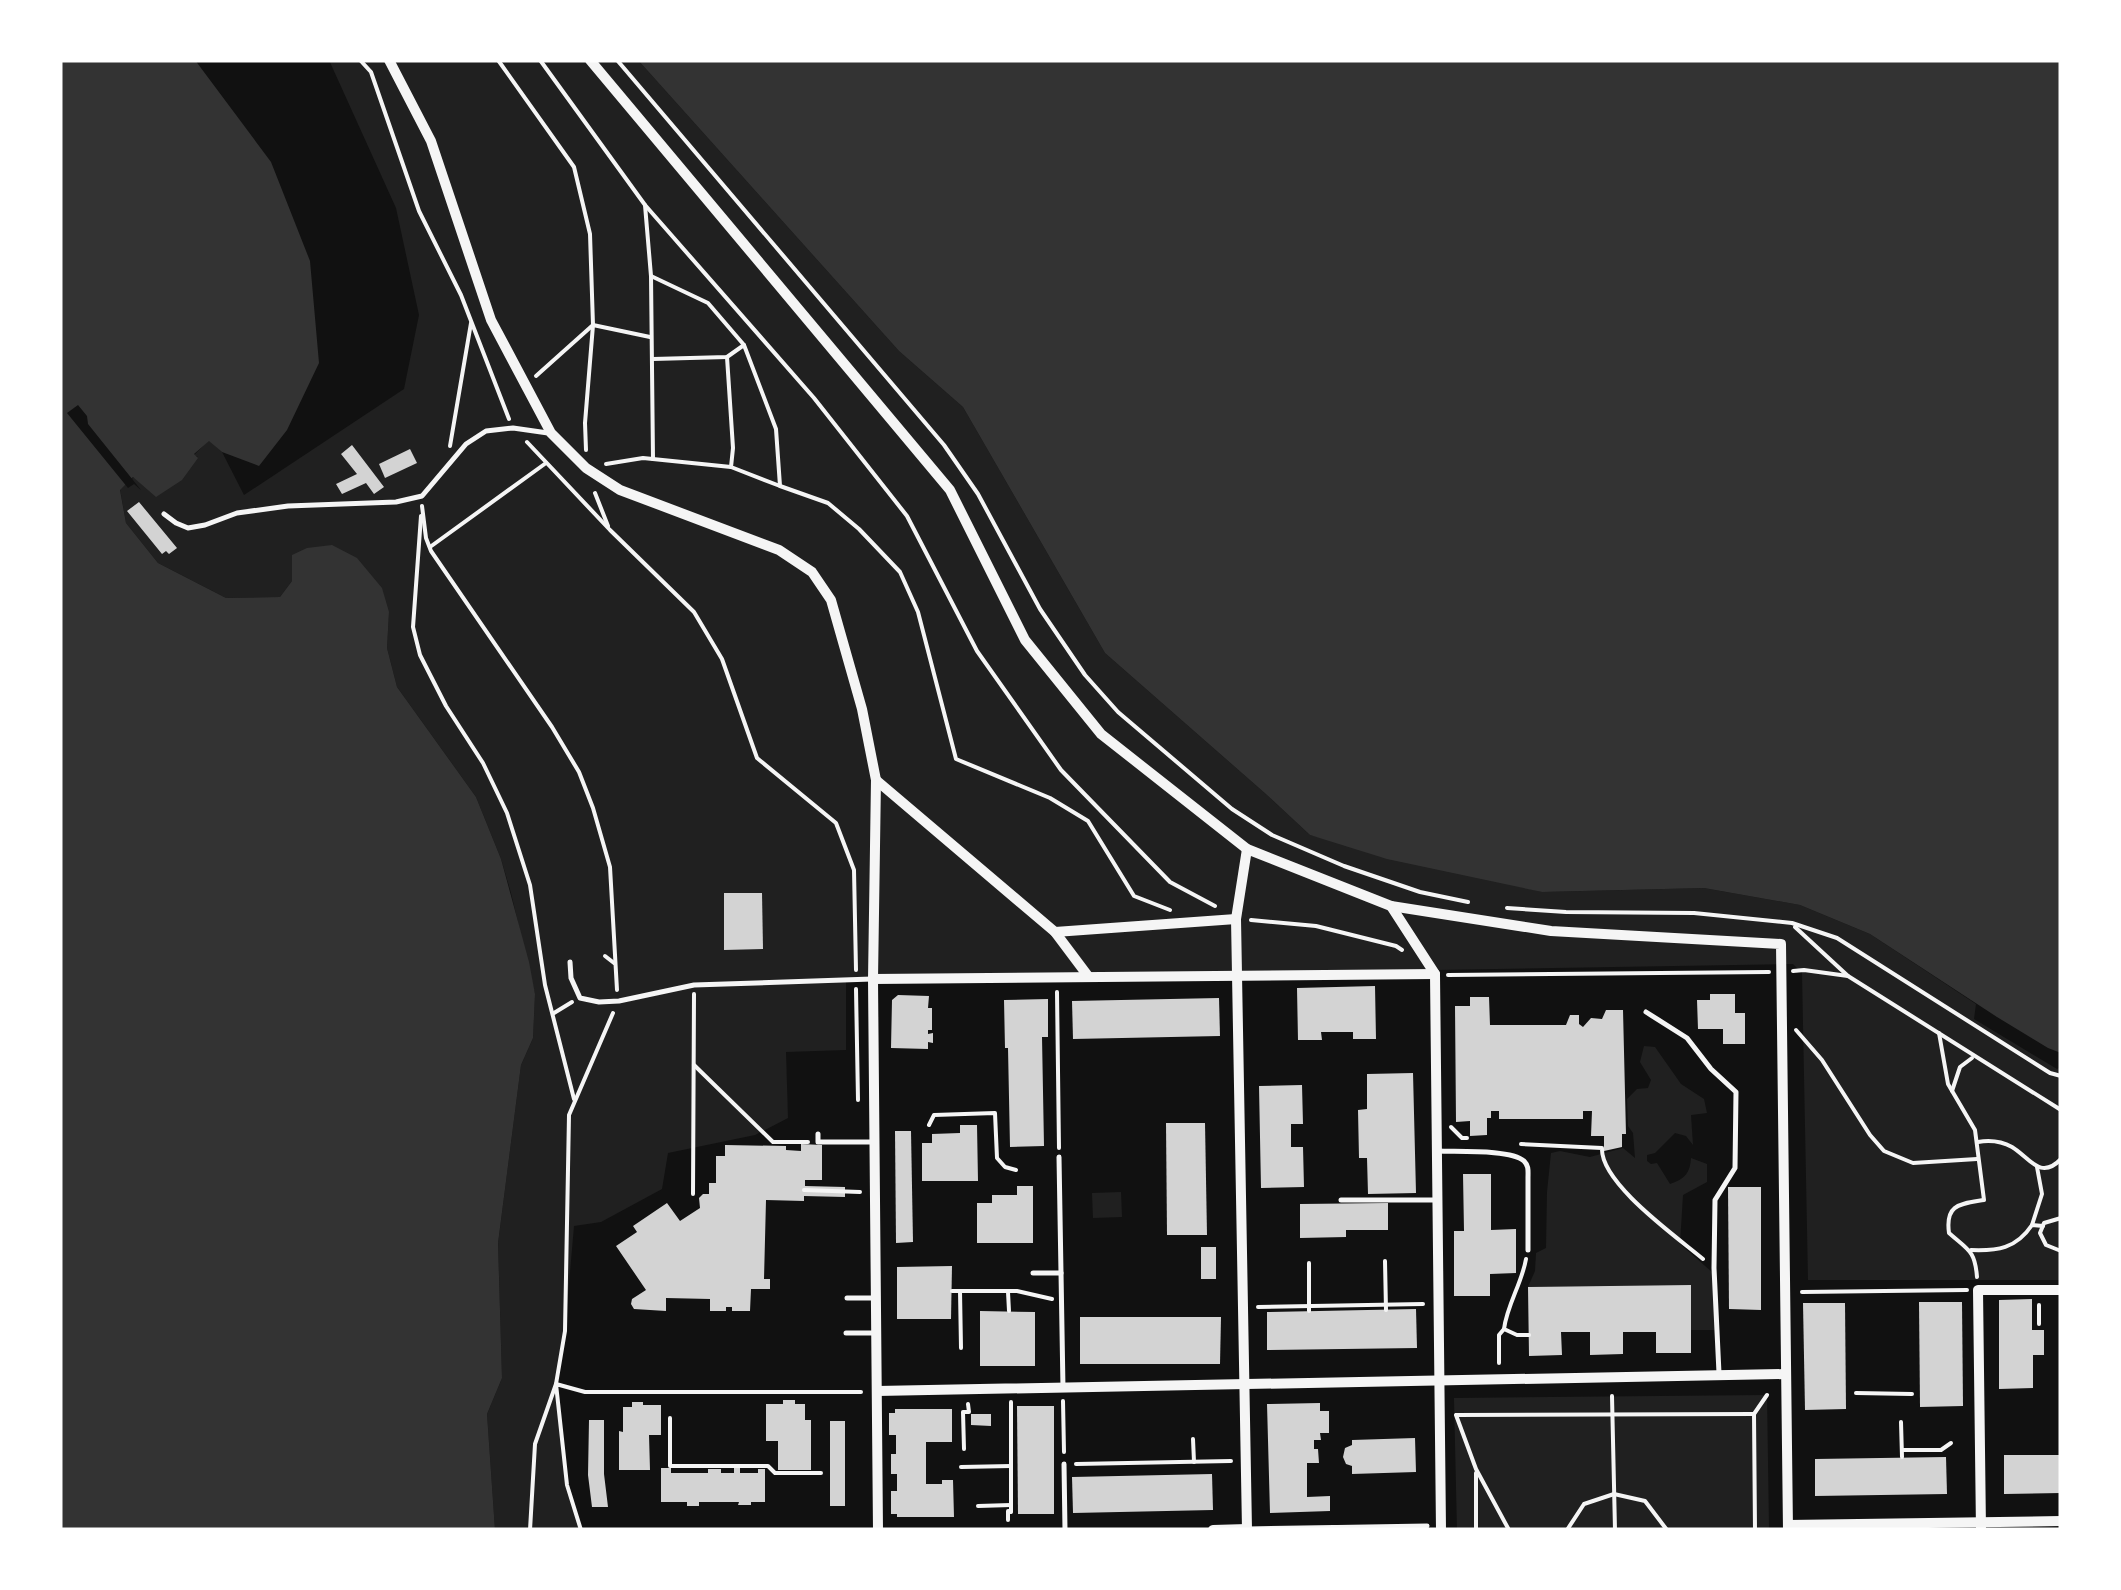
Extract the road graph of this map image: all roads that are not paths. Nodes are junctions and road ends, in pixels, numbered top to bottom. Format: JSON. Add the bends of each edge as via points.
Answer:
{"nodes":[{"id":1,"x":590,"y":60,"type":"edge"},
{"id":2,"x":392,"y":61,"type":"edge"},
{"id":3,"x":551,"y":434,"type":"junction"},
{"id":4,"x":164,"y":514,"type":"dead end"},
{"id":5,"x":876,"y":780,"type":"junction"},
{"id":6,"x":1247,"y":849,"type":"junction"},
{"id":7,"x":1391,"y":906,"type":"junction"},
{"id":8,"x":1236,"y":918,"type":"junction"},
{"id":9,"x":1055,"y":932,"type":"junction"},
{"id":10,"x":570,"y":962,"type":"dead end"},
{"id":11,"x":1435,"y":974,"type":"junction"},
{"id":12,"x":1088,"y":976,"type":"junction"},
{"id":13,"x":1237,"y":976,"type":"junction"},
{"id":14,"x":873,"y":979,"type":"junction"},
{"id":15,"x":1646,"y":1012,"type":"dead end"},
{"id":16,"x":818,"y":1138,"type":"road end"},
{"id":17,"x":874,"y":1142,"type":"junction"},
{"id":18,"x":1437,"y":1151,"type":"junction"},
{"id":19,"x":1059,"y":1157,"type":"road end"},
{"id":20,"x":1341,"y":1200,"type":"dead end"},
{"id":21,"x":1438,"y":1200,"type":"junction"},
{"id":22,"x":1528,"y":1250,"type":"road end"},
{"id":23,"x":1033,"y":1273,"type":"dead end"},
{"id":24,"x":1061,"y":1273,"type":"junction"},
{"id":25,"x":2061,"y":1290,"type":"edge"},
{"id":26,"x":847,"y":1298,"type":"dead end"},
{"id":27,"x":876,"y":1298,"type":"junction"},
{"id":28,"x":846,"y":1333,"type":"dead end"},
{"id":29,"x":877,"y":1333,"type":"junction"},
{"id":30,"x":1786,"y":1374,"type":"junction"},
{"id":31,"x":1719,"y":1376,"type":"junction"},
{"id":32,"x":1440,"y":1381,"type":"junction"},
{"id":33,"x":1246,"y":1384,"type":"junction"},
{"id":34,"x":1063,"y":1388,"type":"junction"},
{"id":35,"x":878,"y":1392,"type":"junction"},
{"id":36,"x":1064,"y":1464,"type":"road end"},
{"id":37,"x":2061,"y":1521,"type":"edge"},
{"id":38,"x":1427,"y":1526,"type":"dead end"},
{"id":39,"x":1981,"y":1526,"type":"edge"},
{"id":40,"x":1788,"y":1527,"type":"edge"},
{"id":41,"x":878,"y":1530,"type":"edge"},
{"id":42,"x":1065,"y":1530,"type":"edge"},
{"id":43,"x":1213,"y":1530,"type":"edge"},
{"id":44,"x":1247,"y":1530,"type":"edge"},
{"id":45,"x":1442,"y":1530,"type":"edge"}],
"edges":[{"from":1,"to":6,"type":"street","via":[[950,490],[1025,640],[1100,734]]},
{"from":2,"to":3,"type":"street","via":[[431,142],[491,320]]},
{"from":3,"to":4,"type":"lane","via":[[486,431],[466,444],[422,496],[396,502],[288,506],[188,528]]},
{"from":3,"to":5,"type":"street","via":[[620,490],[779,550],[812,572],[831,600]]},
{"from":5,"to":9,"type":"street"},
{"from":5,"to":14,"type":"street"},
{"from":6,"to":7,"type":"street"},
{"from":6,"to":8,"type":"street"},
{"from":7,"to":11,"type":"street"},
{"from":7,"to":30,"type":"street","via":[[1551,932],[1781,944]]},
{"from":8,"to":9,"type":"street"},
{"from":8,"to":13,"type":"street"},
{"from":9,"to":12,"type":"street"},
{"from":10,"to":14,"type":"lane","via":[[580,998],[599,1002],[694,985]]},
{"from":11,"to":13,"type":"street"},
{"from":11,"to":18,"type":"street"},
{"from":12,"to":13,"type":"street"},
{"from":12,"to":14,"type":"street"},
{"from":13,"to":33,"type":"street"},
{"from":14,"to":17,"type":"street"},
{"from":15,"to":31,"type":"lane","via":[[1687,1038],[1736,1092],[1735,1168],[1715,1200]]},
{"from":16,"to":17,"type":"lane"},
{"from":17,"to":27,"type":"street"},
{"from":18,"to":21,"type":"street"},
{"from":18,"to":22,"type":"lane","via":[[1502,1154],[1528,1166]]},
{"from":19,"to":24,"type":"lane"},
{"from":20,"to":21,"type":"lane"},
{"from":21,"to":32,"type":"street"},
{"from":23,"to":24,"type":"lane"},
{"from":24,"to":34,"type":"lane"},
{"from":25,"to":39,"type":"street","via":[[1978,1290]]},
{"from":26,"to":27,"type":"lane"},
{"from":27,"to":29,"type":"street"},
{"from":28,"to":29,"type":"lane"},
{"from":29,"to":35,"type":"street"},
{"from":30,"to":31,"type":"street"},
{"from":30,"to":40,"type":"street"},
{"from":31,"to":32,"type":"street"},
{"from":32,"to":33,"type":"street"},
{"from":32,"to":45,"type":"street"},
{"from":33,"to":34,"type":"street"},
{"from":33,"to":44,"type":"street"},
{"from":34,"to":35,"type":"street"},
{"from":35,"to":41,"type":"street"},
{"from":36,"to":42,"type":"lane"},
{"from":37,"to":39,"type":"street"},
{"from":38,"to":44,"type":"lane"},
{"from":39,"to":40,"type":"street"},
{"from":43,"to":44,"type":"street"}]}
